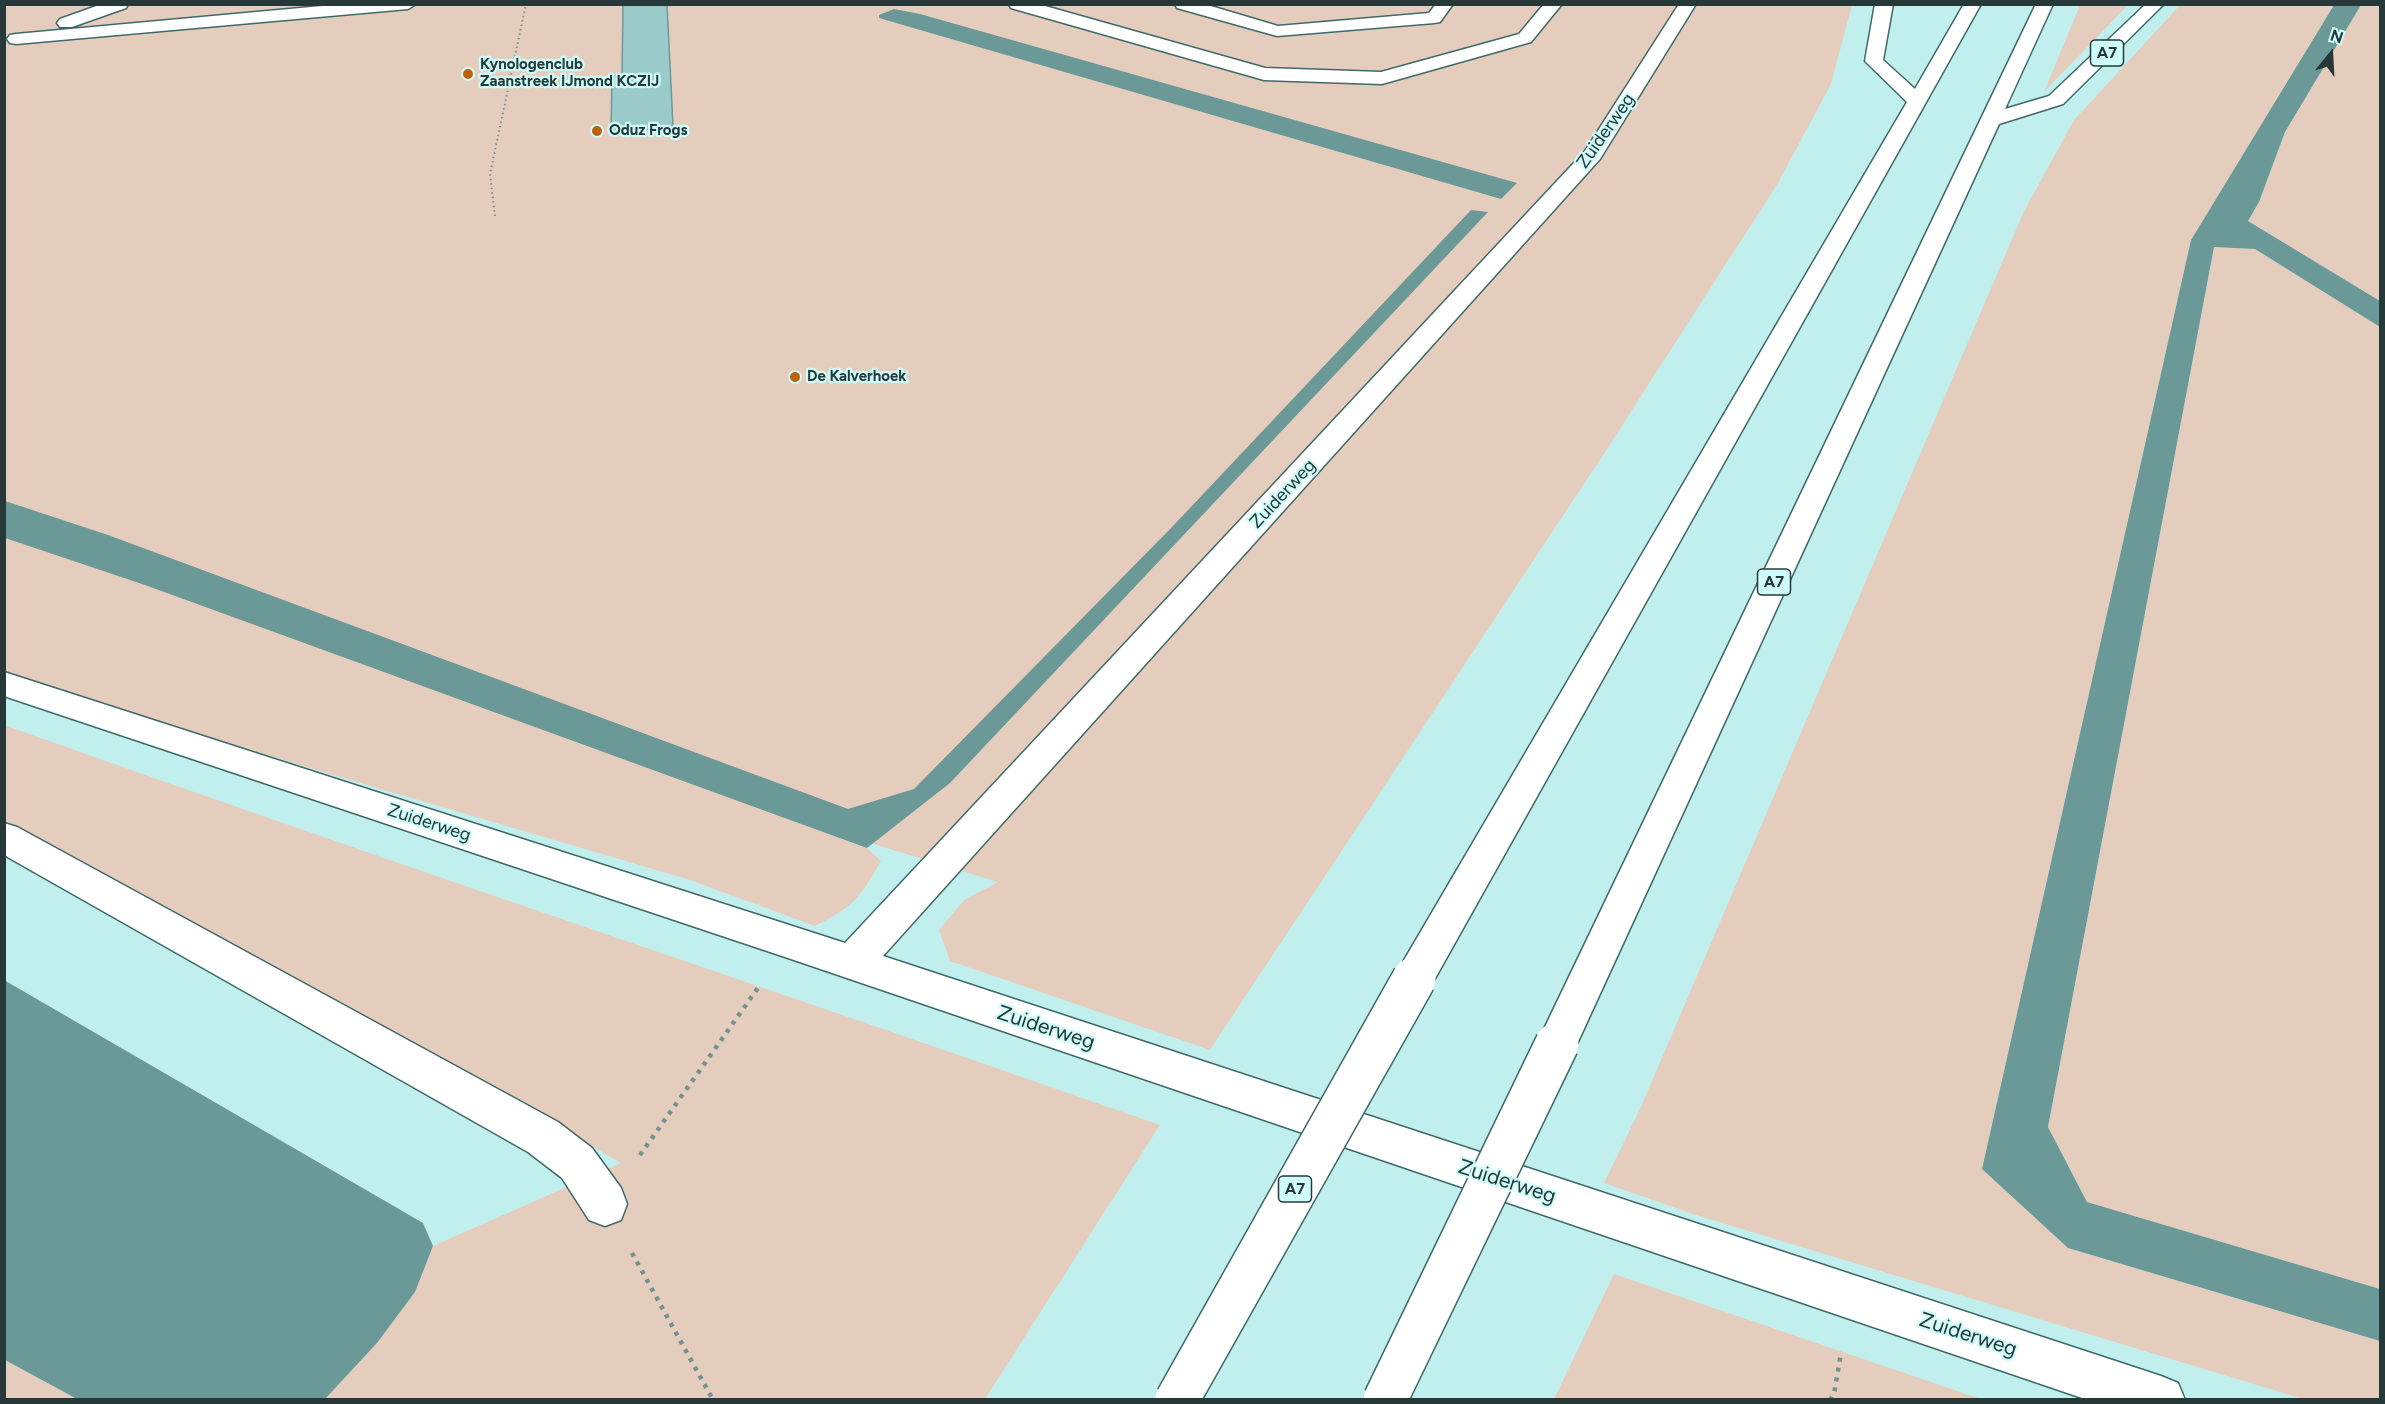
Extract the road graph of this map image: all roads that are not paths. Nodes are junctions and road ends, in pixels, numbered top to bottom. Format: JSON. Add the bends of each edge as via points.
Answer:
{"nodes":[{"id":1,"x":120,"y":4,"type":"edge"},
{"id":2,"x":408,"y":4,"type":"edge"},
{"id":3,"x":1017,"y":4,"type":"edge"},
{"id":4,"x":1183,"y":4,"type":"edge"},
{"id":5,"x":1245,"y":4,"type":"edge"},
{"id":6,"x":1445,"y":4,"type":"edge"},
{"id":7,"x":1554,"y":4,"type":"edge"},
{"id":8,"x":1688,"y":4,"type":"edge"},
{"id":9,"x":1884,"y":4,"type":"edge"},
{"id":10,"x":1973,"y":4,"type":"edge"},
{"id":11,"x":2045,"y":4,"type":"edge"},
{"id":12,"x":2156,"y":4,"type":"edge"},
{"id":13,"x":1201,"y":9,"type":"junction"},
{"id":14,"x":10,"y":41,"type":"edge"},
{"id":15,"x":1917,"y":101,"type":"junction"},
{"id":16,"x":1992,"y":120,"type":"junction"},
{"id":17,"x":4,"y":684,"type":"edge"},
{"id":18,"x":4,"y":837,"type":"edge"},
{"id":19,"x":852,"y":963,"type":"junction"},
{"id":20,"x":605,"y":1204,"type":"road end"},
{"id":21,"x":1177,"y":1400,"type":"edge"},
{"id":22,"x":1385,"y":1400,"type":"edge"},
{"id":23,"x":2161,"y":1400,"type":"edge"}],
"edges":[{"from":1,"to":14,"type":"main road"},
{"from":2,"to":14,"type":"main road"},
{"from":3,"to":7,"type":"main road","via":[[1264,74],[1382,78],[1525,38]]},
{"from":4,"to":13,"type":"main road"},
{"from":5,"to":13,"type":"main road"},
{"from":6,"to":13,"type":"main road","via":[[1434,18],[1277,32]]},
{"from":8,"to":19,"type":"main road","name":"Zuiderweg","via":[[1593,155]]},
{"from":9,"to":15,"type":"main road","via":[[1874,61]]},
{"from":10,"to":15,"type":"main road","number":"A7"},
{"from":11,"to":16,"type":"main road","number":"A7"},
{"from":12,"to":16,"type":"main road","number":"A7","via":[[2056,100]]},
{"from":15,"to":21,"type":"main road","number":"A7","bridge":true},
{"from":16,"to":22,"type":"main road","number":"A7","bridge":true},
{"from":17,"to":19,"type":"main road","name":"Zuiderweg"},
{"from":18,"to":20,"type":"main road","via":[[543,1137],[578,1163]]},
{"from":19,"to":23,"type":"main road","name":"Zuiderweg"}]}
